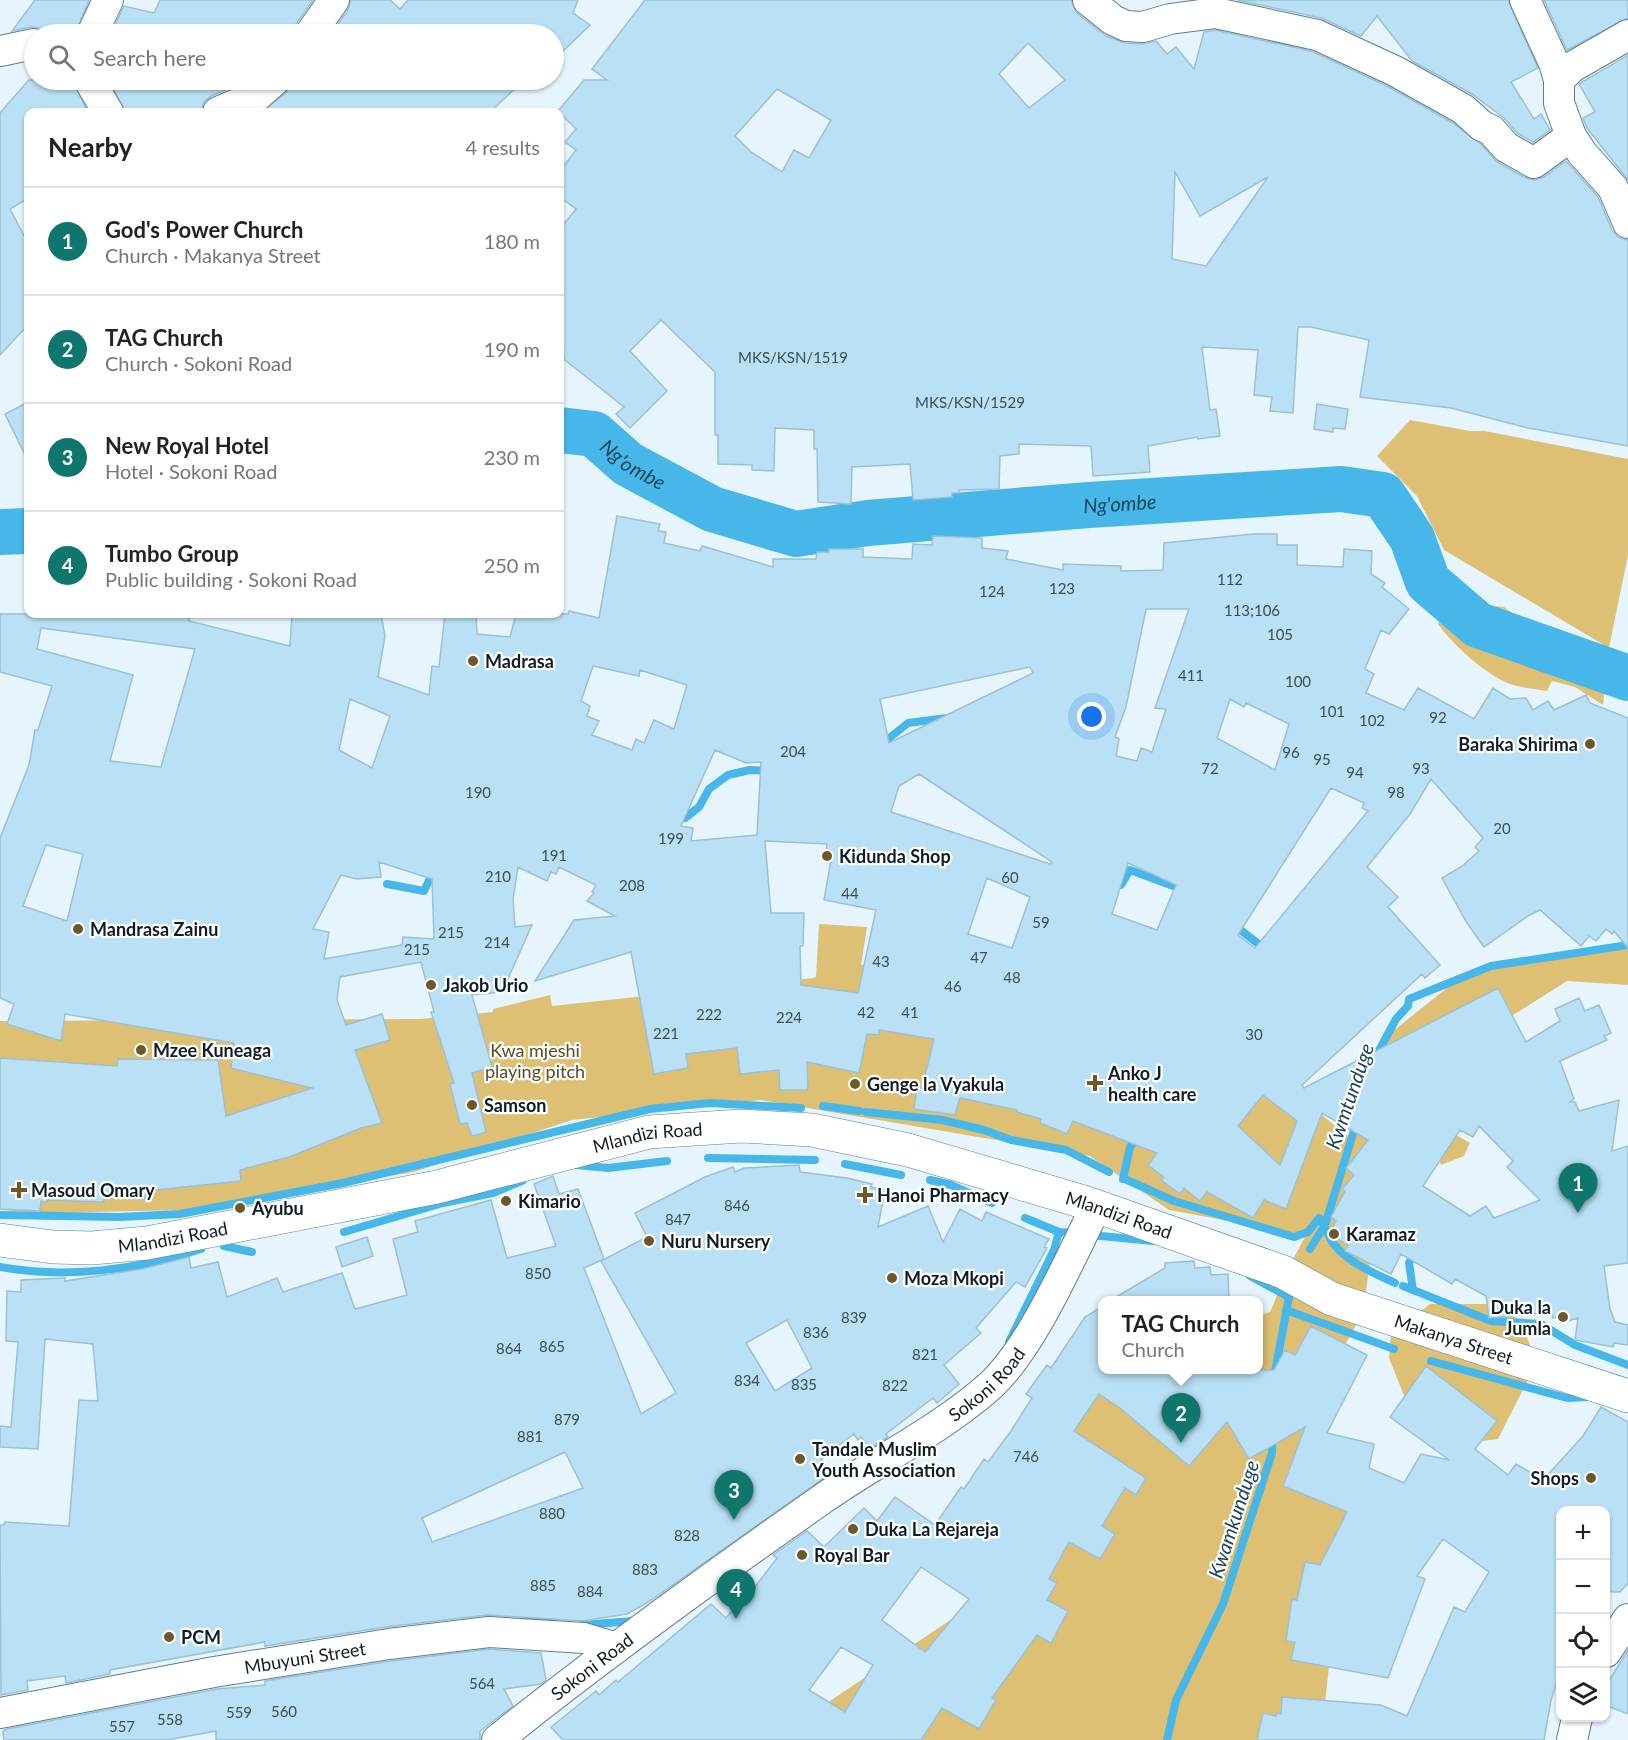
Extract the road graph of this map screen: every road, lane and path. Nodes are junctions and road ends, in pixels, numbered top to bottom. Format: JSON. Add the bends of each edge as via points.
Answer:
{"nodes":[{"id":1,"x":108,"y":0,"type":"edge"},
{"id":2,"x":334,"y":0,"type":"edge"},
{"id":3,"x":1088,"y":0,"type":"edge"},
{"id":4,"x":1525,"y":0,"type":"edge"},
{"id":5,"x":1167,"y":9,"type":"edge"},
{"id":6,"x":97,"y":24,"type":"edge"},
{"id":7,"x":317,"y":24,"type":"edge"},
{"id":8,"x":1628,"y":35,"type":"edge"},
{"id":9,"x":24,"y":46,"type":"edge"},
{"id":10,"x":0,"y":51,"type":"edge"},
{"id":11,"x":1559,"y":80,"type":"junction"},
{"id":12,"x":95,"y":90,"type":"edge"},
{"id":13,"x":264,"y":90,"type":"edge"},
{"id":14,"x":106,"y":108,"type":"edge"},
{"id":15,"x":227,"y":108,"type":"edge"},
{"id":16,"x":1572,"y":136,"type":"junction"},
{"id":17,"x":1621,"y":191,"type":"edge"},
{"id":18,"x":1628,"y":223,"type":"edge"},
{"id":19,"x":1096,"y":1207,"type":"junction"},
{"id":20,"x":0,"y":1240,"type":"edge"},
{"id":21,"x":1283,"y":1272,"type":"joint"},
{"id":22,"x":1628,"y":1396,"type":"edge"},
{"id":23,"x":1628,"y":1619,"type":"edge"},
{"id":24,"x":1610,"y":1645,"type":"edge"},
{"id":25,"x":614,"y":1647,"type":"junction"},
{"id":26,"x":0,"y":1713,"type":"edge"},
{"id":27,"x":1576,"y":1722,"type":"edge"},
{"id":28,"x":497,"y":1740,"type":"edge"},
{"id":29,"x":1572,"y":1740,"type":"edge"}],
"edges":[{"from":1,"to":6,"type":"street"},
{"from":2,"to":7,"type":"street"},
{"from":3,"to":5,"type":"street","via":[[1126,26],[1143,27]]},
{"from":4,"to":11,"type":"street"},
{"from":5,"to":16,"type":"street","via":[[1216,13],[1317,35],[1395,71],[1463,109],[1506,147],[1534,163]]},
{"from":8,"to":11,"type":"street","via":[[1572,67]]},
{"from":9,"to":10,"type":"street"},
{"from":11,"to":16,"type":"street","via":[[1559,103]]},
{"from":12,"to":14,"type":"street"},
{"from":13,"to":15,"type":"street"},
{"from":16,"to":17,"type":"street"},
{"from":17,"to":18,"type":"street"},
{"from":19,"to":20,"type":"street","name":"Mlandizi Road","via":[[908,1150],[812,1130],[741,1126],[649,1132],[437,1187],[147,1243],[108,1248]]},
{"from":19,"to":21,"type":"street","name":"Mlandizi Road"},
{"from":19,"to":25,"type":"street","name":"Sokoni Road","via":[[1054,1292],[991,1385],[948,1418],[822,1498]]},
{"from":21,"to":22,"type":"street","name":"Makanya Street","via":[[1332,1299]]},
{"from":23,"to":24,"type":"street"},
{"from":25,"to":26,"type":"street","name":"Mbuyuni Street","via":[[584,1638],[489,1632],[214,1672]]},
{"from":25,"to":28,"type":"street","name":"Sokoni Road"},
{"from":27,"to":29,"type":"street"}]}
